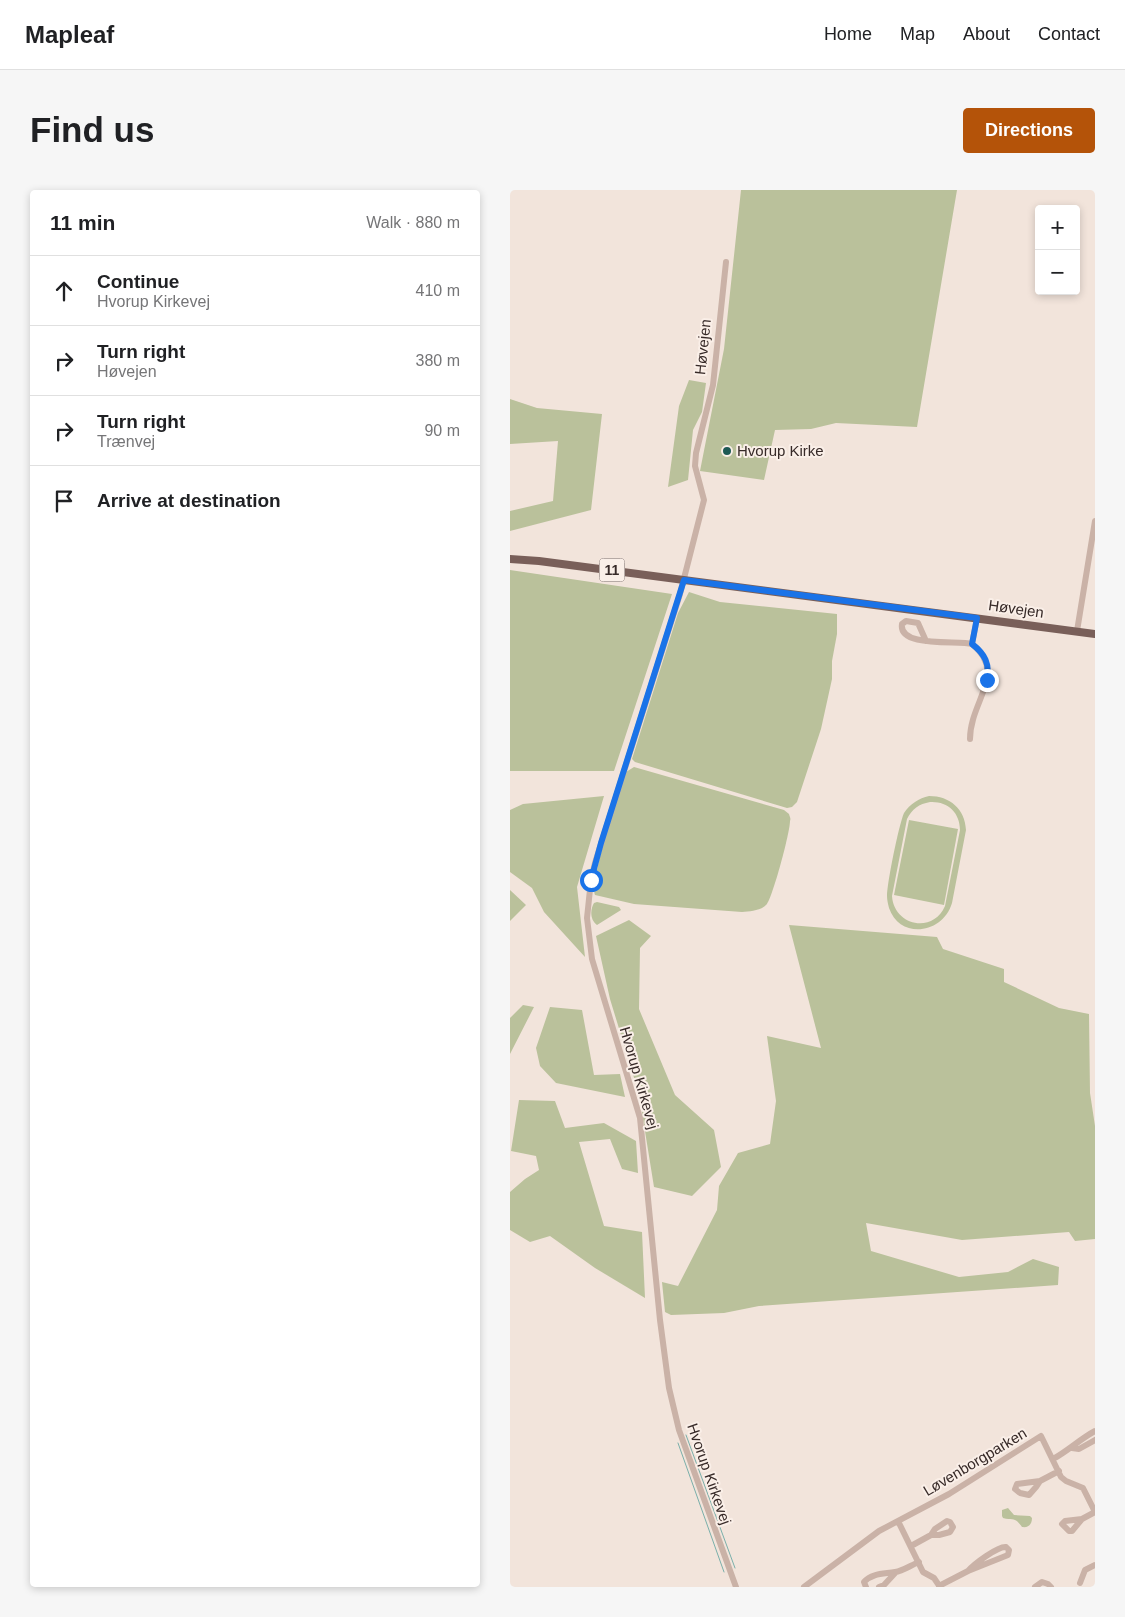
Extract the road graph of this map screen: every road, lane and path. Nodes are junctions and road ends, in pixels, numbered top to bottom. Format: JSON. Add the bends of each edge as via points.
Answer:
{"nodes":[{"id":1,"x":726,"y":262,"type":"dead end"},
{"id":2,"x":1095,"y":521,"type":"edge"},
{"id":3,"x":510,"y":557,"type":"edge"},
{"id":4,"x":684,"y":580,"type":"junction"},
{"id":5,"x":977,"y":618,"type":"junction"},
{"id":6,"x":1077,"y":631,"type":"junction"},
{"id":7,"x":1095,"y":634,"type":"edge"},
{"id":8,"x":926,"y":641,"type":"dead end"},
{"id":9,"x":972,"y":644,"type":"junction"},
{"id":10,"x":970,"y":739,"type":"dead end"},
{"id":11,"x":1095,"y":1431,"type":"edge"},
{"id":12,"x":1095,"y":1440,"type":"edge"},
{"id":13,"x":1072,"y":1448,"type":"junction"},
{"id":14,"x":1053,"y":1459,"type":"junction"},
{"id":15,"x":1059,"y":1471,"type":"junction"},
{"id":16,"x":1040,"y":1481,"type":"dead end"},
{"id":17,"x":1095,"y":1493,"type":"edge"},
{"id":18,"x":1087,"y":1497,"type":"junction"},
{"id":19,"x":1082,"y":1519,"type":"dead end"},
{"id":20,"x":898,"y":1521,"type":"junction"},
{"id":21,"x":931,"y":1535,"type":"dead end"},
{"id":22,"x":911,"y":1546,"type":"junction"},
{"id":23,"x":919,"y":1562,"type":"junction"},
{"id":24,"x":1095,"y":1565,"type":"edge"},
{"id":25,"x":968,"y":1570,"type":"junction"},
{"id":26,"x":896,"y":1572,"type":"junction"},
{"id":27,"x":1080,"y":1583,"type":"dead end"},
{"id":28,"x":736,"y":1587,"type":"edge"},
{"id":29,"x":804,"y":1587,"type":"edge"},
{"id":30,"x":866,"y":1587,"type":"edge"},
{"id":31,"x":879,"y":1587,"type":"edge"},
{"id":32,"x":940,"y":1587,"type":"edge"},
{"id":33,"x":1035,"y":1587,"type":"edge"},
{"id":34,"x":1051,"y":1587,"type":"edge"}],
"edges":[{"from":1,"to":4,"type":"street","name":"Høvejen","via":[[713,385],[696,453],[695,466],[704,500]]},
{"from":2,"to":6,"type":"street"},
{"from":3,"to":4,"type":"main road","name":"Høvejen","number":"11"},
{"from":4,"to":5,"type":"main road","name":"Høvejen","number":"11"},
{"from":4,"to":28,"type":"street","name":"Hvorup Kirkevej","via":[[595,863],[587,918],[593,966],[640,1118],[670,1388],[680,1430]]},
{"from":5,"to":6,"type":"main road","name":"Høvejen","number":"11"},
{"from":5,"to":9,"type":"street"},
{"from":6,"to":7,"type":"main road","name":"Høvejen","number":"11"},
{"from":8,"to":9,"type":"street"},
{"from":9,"to":10,"type":"street","via":[[984,655],[988,672],[974,713]]},
{"from":11,"to":13,"type":"street"},
{"from":12,"to":13,"type":"street","via":[[1078,1449]]},
{"from":13,"to":14,"type":"street"},
{"from":14,"to":15,"type":"street","name":"Løvenborgparken"},
{"from":14,"to":20,"type":"street","name":"Løvenborgparken","via":[[1041,1436]]},
{"from":15,"to":16,"type":"street"},
{"from":15,"to":18,"type":"street","name":"Løvenborgparken","via":[[1063,1480],[1083,1488]]},
{"from":17,"to":18,"type":"street"},
{"from":18,"to":19,"type":"street","via":[[1095,1512]]},
{"from":20,"to":22,"type":"street"},
{"from":20,"to":29,"type":"street","name":"Løvenborgparken","via":[[879,1531]]},
{"from":21,"to":22,"type":"street"},
{"from":22,"to":23,"type":"street"},
{"from":23,"to":26,"type":"street"},
{"from":23,"to":32,"type":"street","via":[[923,1572],[934,1578]]},
{"from":24,"to":27,"type":"street","via":[[1085,1570]]},
{"from":25,"to":25,"type":"street","via":[[1001,1547],[1009,1550],[1008,1555]]},
{"from":25,"to":32,"type":"street"},
{"from":26,"to":30,"type":"street","via":[[866,1579]]},
{"from":26,"to":31,"type":"street"},
{"from":33,"to":34,"type":"street","via":[[1042,1582]]}]}
